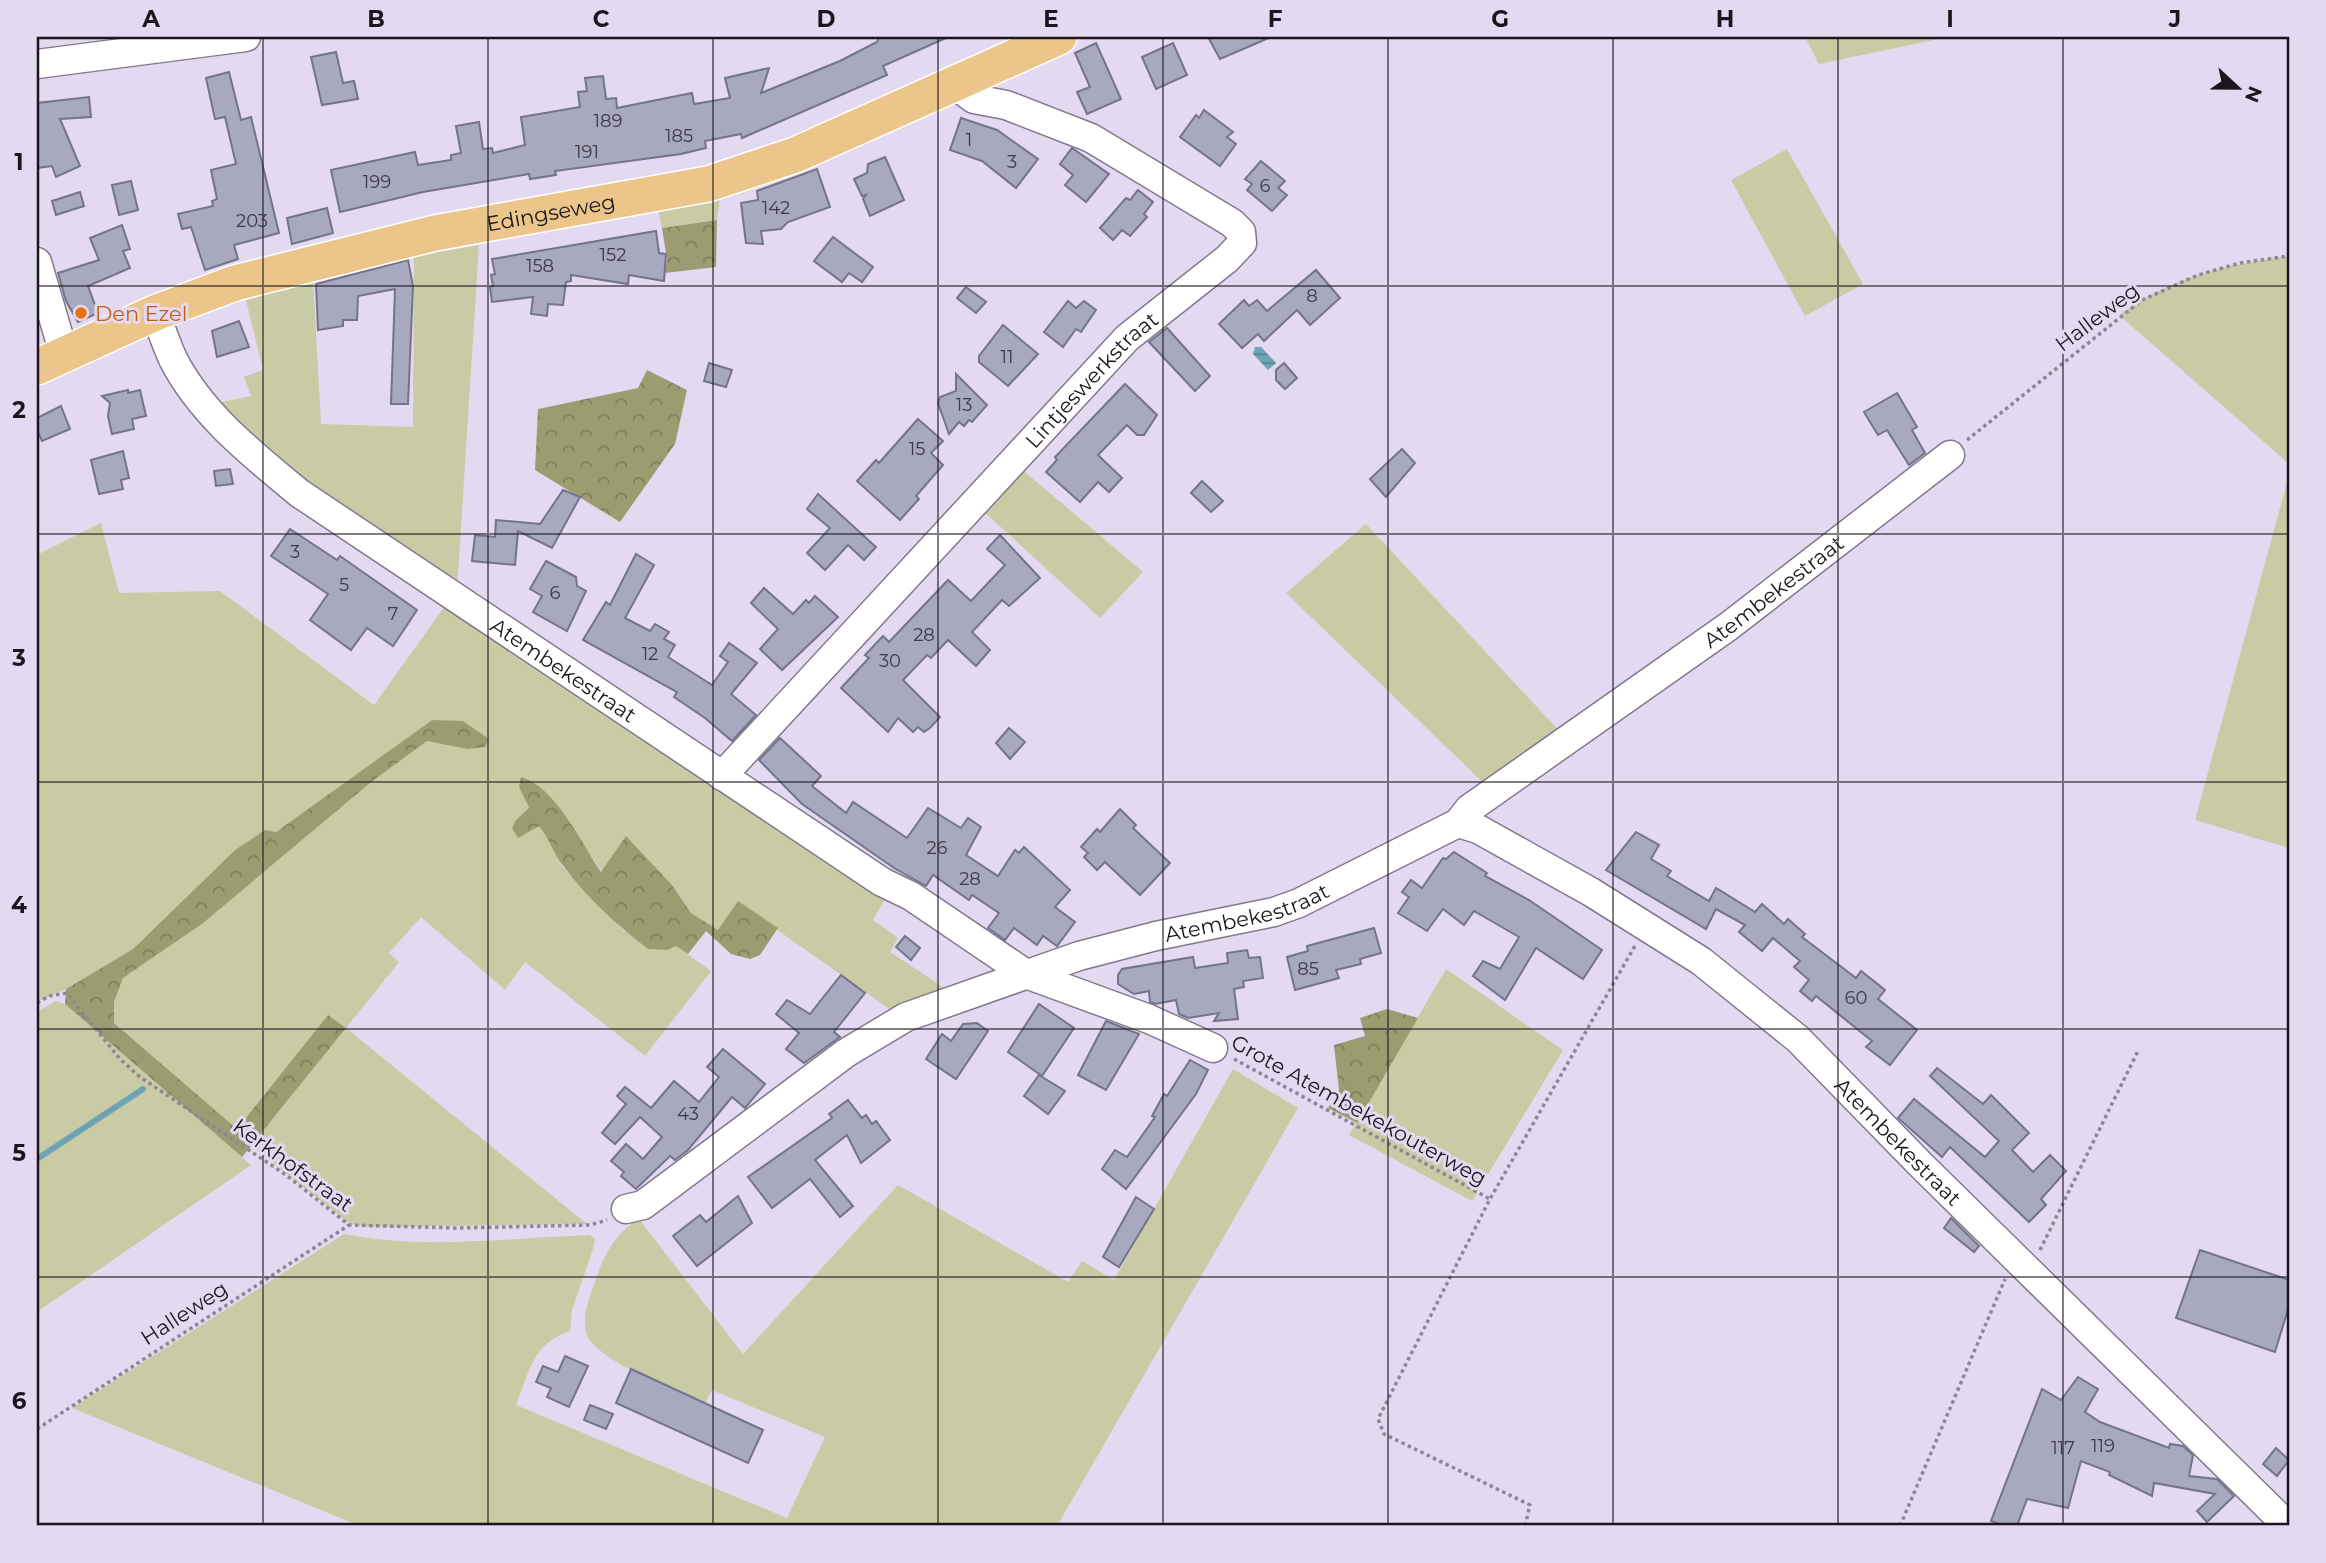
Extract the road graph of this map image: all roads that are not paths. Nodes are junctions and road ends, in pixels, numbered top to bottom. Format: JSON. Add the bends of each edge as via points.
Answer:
{"nodes":[{"id":1,"x":246,"y":37,"type":"edge"},
{"id":2,"x":1059,"y":37,"type":"edge"},
{"id":3,"x":37,"y":64,"type":"edge"},
{"id":4,"x":951,"y":83,"type":"junction"},
{"id":5,"x":37,"y":262,"type":"edge"},
{"id":6,"x":155,"y":313,"type":"junction"},
{"id":7,"x":50,"y":361,"type":"edge"},
{"id":8,"x":1950,"y":455,"type":"road end"},
{"id":9,"x":722,"y":776,"type":"junction"},
{"id":10,"x":1458,"y":823,"type":"junction"},
{"id":11,"x":1026,"y":974,"type":"junction"},
{"id":12,"x":1213,"y":1048,"type":"road end"},
{"id":13,"x":626,"y":1209,"type":"road end"},
{"id":14,"x":2288,"y":1526,"type":"edge"}],
"edges":[{"from":1,"to":3,"type":"street"},
{"from":2,"to":4,"type":"main road","name":"Edingseweg"},
{"from":4,"to":6,"type":"main road","name":"Edingseweg","via":[[795,155],[708,184],[435,233],[235,283]]},
{"from":4,"to":9,"type":"street","name":"Lintjeswerkstraat","via":[[974,100],[1006,105],[1091,138],[1232,223],[1241,232],[1242,243],[1127,338]]},
{"from":5,"to":7,"type":"street"},
{"from":6,"to":7,"type":"main road","name":"Edingseweg"},
{"from":6,"to":9,"type":"street","name":"Atembekestraat","via":[[173,359],[199,399],[240,445],[299,493]]},
{"from":8,"to":10,"type":"street","name":"Atembekestraat","via":[[1729,626],[1469,809]]},
{"from":9,"to":11,"type":"street","name":"Atembekestraat"},
{"from":10,"to":11,"type":"street","name":"Atembekestraat","via":[[1274,912],[1156,936]]},
{"from":10,"to":14,"type":"street","name":"Atembekestraat","via":[[1478,829],[1568,879],[1701,961],[1798,1039]]},
{"from":11,"to":12,"type":"street","name":"Atembekestraat"},
{"from":11,"to":13,"type":"street","name":"Atembekestraat","via":[[894,1024],[846,1053],[643,1205]]}]}
